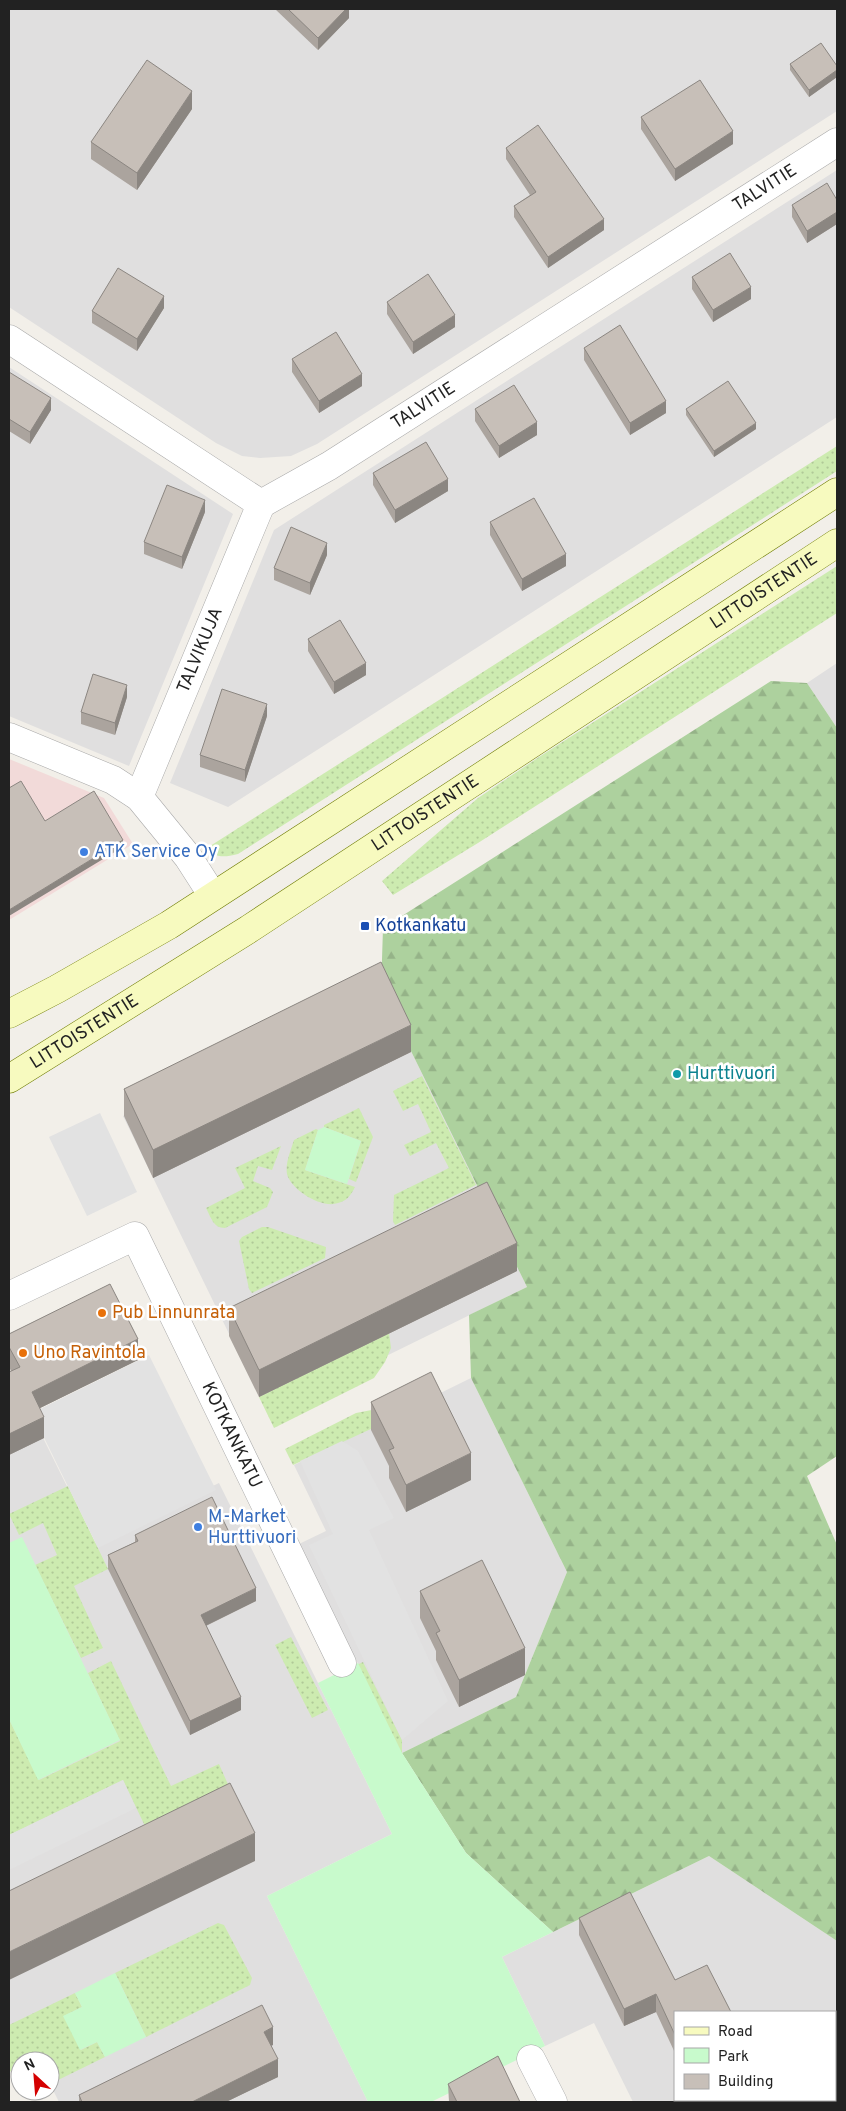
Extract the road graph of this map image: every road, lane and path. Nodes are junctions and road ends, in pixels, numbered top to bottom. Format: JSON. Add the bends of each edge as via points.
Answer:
{"nodes":[{"id":1,"x":837,"y":142,"type":"edge"},
{"id":2,"x":9,"y":339,"type":"edge"},
{"id":3,"x":837,"y":492,"type":"edge"},
{"id":4,"x":261,"y":504,"type":"junction"},
{"id":5,"x":837,"y":543,"type":"edge"},
{"id":6,"x":9,"y":736,"type":"edge"},
{"id":7,"x":139,"y":797,"type":"junction"},
{"id":8,"x":213,"y":896,"type":"junction"},
{"id":9,"x":9,"y":1014,"type":"edge"},
{"id":10,"x":9,"y":1079,"type":"edge"},
{"id":11,"x":9,"y":1296,"type":"edge"},
{"id":12,"x":342,"y":1663,"type":"dead end"},
{"id":13,"x":531,"y":2059,"type":"dead end"},
{"id":14,"x":554,"y":2102,"type":"edge"}],
"edges":[{"from":1,"to":4,"type":"street","name":"TALVITIE","via":[[329,466]]},
{"from":2,"to":4,"type":"street"},
{"from":3,"to":8,"type":"main road"},
{"from":4,"to":7,"type":"street","name":"TALVIKUJA"},
{"from":5,"to":10,"type":"main road","name":"LITTOISTENTIE","via":[[249,928]]},
{"from":6,"to":7,"type":"street","via":[[113,780]]},
{"from":7,"to":8,"type":"street","via":[[188,857]]},
{"from":8,"to":9,"type":"main road","via":[[160,930]]},
{"from":11,"to":12,"type":"street","name":"KOTKANKATU","via":[[135,1236]]},
{"from":13,"to":14,"type":"street"}]}
